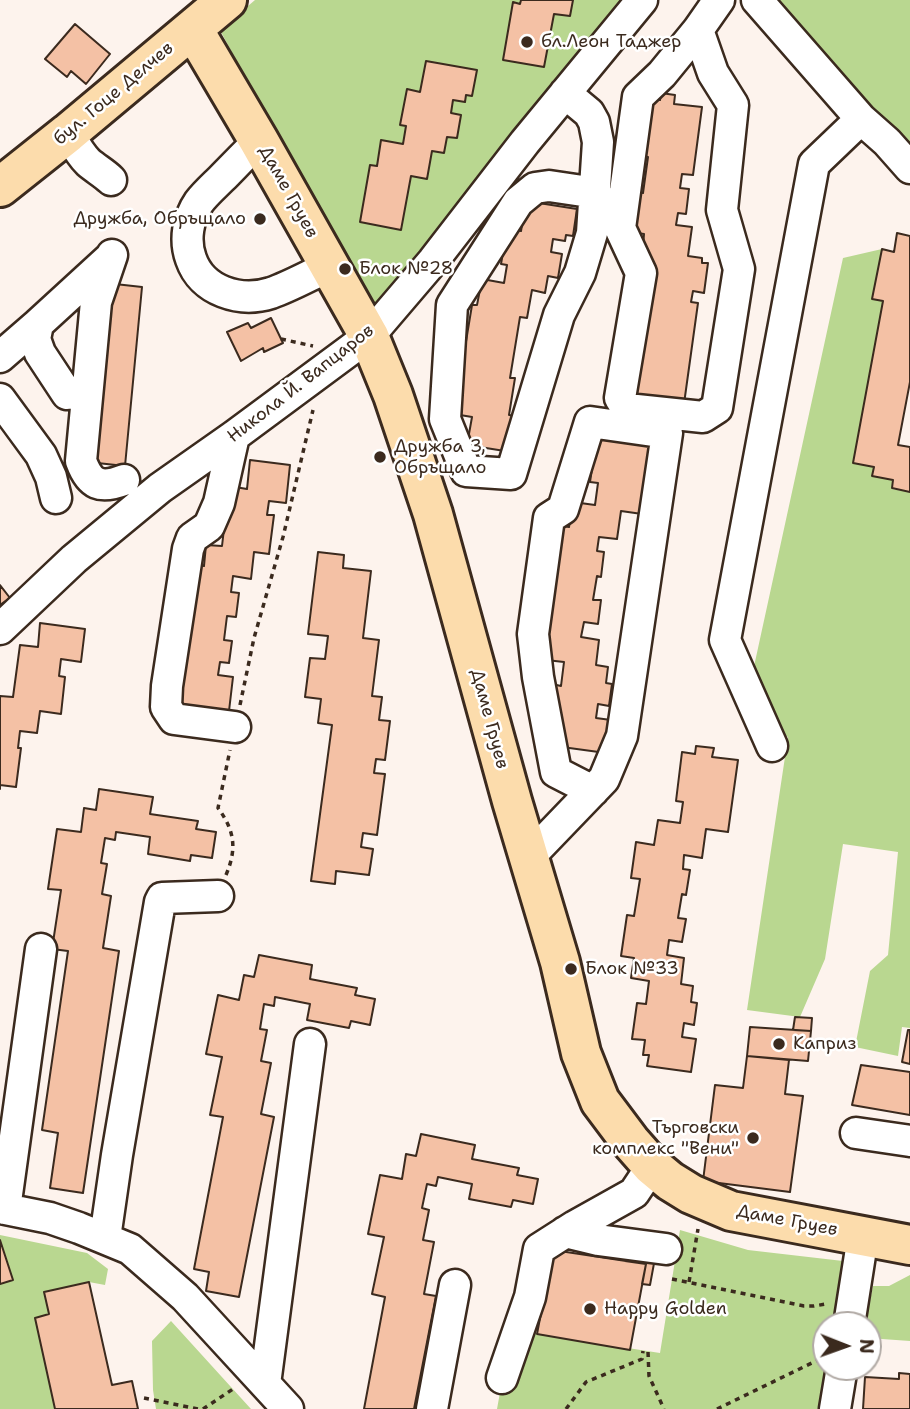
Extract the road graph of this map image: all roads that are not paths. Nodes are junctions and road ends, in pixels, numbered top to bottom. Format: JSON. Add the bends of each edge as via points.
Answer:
{"nodes":[{"id":1,"x":227,"y":0,"type":"edge"},
{"id":2,"x":642,"y":0,"type":"edge"},
{"id":3,"x":719,"y":0,"type":"edge"},
{"id":4,"x":757,"y":0,"type":"edge"},
{"id":5,"x":193,"y":29,"type":"junction"},
{"id":6,"x":698,"y":30,"type":"junction"},
{"id":7,"x":565,"y":93,"type":"junction"},
{"id":8,"x":861,"y":118,"type":"junction"},
{"id":9,"x":68,"y":133,"type":"junction"},
{"id":10,"x":259,"y":141,"type":"junction"},
{"id":11,"x":910,"y":168,"type":"edge"},
{"id":12,"x":111,"y":180,"type":"dead end"},
{"id":13,"x":0,"y":187,"type":"edge"},
{"id":14,"x":596,"y":193,"type":"junction"},
{"id":15,"x":330,"y":266,"type":"junction"},
{"id":16,"x":38,"y":324,"type":"junction"},
{"id":17,"x":369,"y":337,"type":"junction"},
{"id":18,"x":0,"y":357,"type":"edge"},
{"id":19,"x":67,"y":394,"type":"dead end"},
{"id":20,"x":0,"y":399,"type":"edge"},
{"id":21,"x":668,"y":423,"type":"junction"},
{"id":22,"x":234,"y":436,"type":"junction"},
{"id":23,"x":124,"y":480,"type":"dead end"},
{"id":24,"x":56,"y":498,"type":"dead end"},
{"id":25,"x":0,"y":629,"type":"edge"},
{"id":26,"x":235,"y":727,"type":"road end"},
{"id":27,"x":772,"y":746,"type":"dead end"},
{"id":28,"x":593,"y":791,"type":"junction"},
{"id":29,"x":529,"y":857,"type":"junction"},
{"id":30,"x":218,"y":896,"type":"road end"},
{"id":31,"x":41,"y":948,"type":"dead end"},
{"id":32,"x":310,"y":1044,"type":"dead end"},
{"id":33,"x":856,"y":1133,"type":"dead end"},
{"id":34,"x":910,"y":1141,"type":"edge"},
{"id":35,"x":652,"y":1166,"type":"junction"},
{"id":36,"x":3,"y":1209,"type":"edge"},
{"id":37,"x":565,"y":1232,"type":"junction"},
{"id":38,"x":863,"y":1236,"type":"junction"},
{"id":39,"x":105,"y":1238,"type":"junction"},
{"id":40,"x":910,"y":1245,"type":"edge"},
{"id":41,"x":666,"y":1249,"type":"dead end"},
{"id":42,"x":455,"y":1284,"type":"dead end"},
{"id":43,"x":851,"y":1311,"type":"edge"},
{"id":44,"x":260,"y":1378,"type":"junction"},
{"id":45,"x":502,"y":1378,"type":"dead end"},
{"id":46,"x":840,"y":1381,"type":"edge"},
{"id":47,"x":288,"y":1409,"type":"edge"},
{"id":48,"x":432,"y":1409,"type":"edge"},
{"id":49,"x":835,"y":1409,"type":"edge"}],
"edges":[{"from":1,"to":5,"type":"main road","name":"бул. Гоце Делчев"},
{"from":2,"to":7,"type":"street","name":"Никола Й. Вапцаров"},
{"from":3,"to":6,"type":"street"},
{"from":4,"to":8,"type":"street"},
{"from":5,"to":9,"type":"main road","name":"бул. Гоце Делчев"},
{"from":5,"to":10,"type":"main road","name":"Даме Груев"},
{"from":6,"to":21,"type":"street","via":[[713,74],[733,105],[722,210],[739,269],[717,408],[703,417]]},
{"from":6,"to":21,"type":"street","via":[[638,97],[620,228],[641,273],[620,398],[627,409]]},
{"from":7,"to":14,"type":"street","via":[[594,122]]},
{"from":7,"to":17,"type":"street","name":"Никола Й. Вапцаров"},
{"from":8,"to":11,"type":"street"},
{"from":8,"to":27,"type":"street","via":[[814,164],[724,640]]},
{"from":9,"to":12,"type":"street","via":[[90,164]]},
{"from":9,"to":13,"type":"main road","name":"бул. Гоце Делчев"},
{"from":10,"to":15,"type":"main road","name":"Даме Груев"},
{"from":10,"to":15,"type":"street","via":[[194,211],[187,239],[194,268],[220,291],[249,296],[270,293]]},
{"from":14,"to":14,"type":"street","via":[[592,233],[580,273],[559,315],[511,474],[466,471],[445,419],[452,305],[519,202],[535,188]]},
{"from":15,"to":17,"type":"main road","name":"Даме Груев"},
{"from":16,"to":18,"type":"street"},
{"from":16,"to":19,"type":"street","via":[[35,340],[40,353]]},
{"from":16,"to":23,"type":"street","via":[[112,255],[96,302],[81,461],[93,482],[110,485]]},
{"from":17,"to":22,"type":"street","name":"Никола Й. Вапцаров"},
{"from":17,"to":29,"type":"main road","name":"Даме Груев","via":[[433,514]]},
{"from":20,"to":24,"type":"street","via":[[41,454]]},
{"from":21,"to":28,"type":"street","via":[[622,736],[604,779]]},
{"from":21,"to":28,"type":"street","via":[[590,422],[563,509],[549,518],[533,634],[538,677],[556,772]]},
{"from":22,"to":25,"type":"street","name":"Никола Й. Вапцаров","via":[[160,488],[74,559]]},
{"from":22,"to":26,"type":"street","via":[[219,503],[209,526],[192,538],[188,549],[166,707],[174,719]]},
{"from":28,"to":29,"type":"street"},
{"from":29,"to":35,"type":"main road","name":"Даме Груев","via":[[581,1053],[600,1101]]},
{"from":30,"to":39,"type":"street","via":[[162,898],[160,902]]},
{"from":31,"to":36,"type":"street"},
{"from":32,"to":44,"type":"street"},
{"from":33,"to":34,"type":"street"},
{"from":35,"to":37,"type":"street","via":[[634,1193]]},
{"from":35,"to":38,"type":"main road","name":"Даме Груев","via":[[691,1194],[731,1211]]},
{"from":36,"to":39,"type":"street","via":[[50,1218]]},
{"from":37,"to":41,"type":"street"},
{"from":37,"to":45,"type":"street","via":[[539,1249],[530,1297]]},
{"from":38,"to":40,"type":"main road","name":"Даме Груев"},
{"from":38,"to":43,"type":"street"},
{"from":39,"to":44,"type":"street","via":[[130,1249],[186,1297]]},
{"from":42,"to":48,"type":"street"},
{"from":44,"to":47,"type":"street"},
{"from":46,"to":49,"type":"street"}]}
